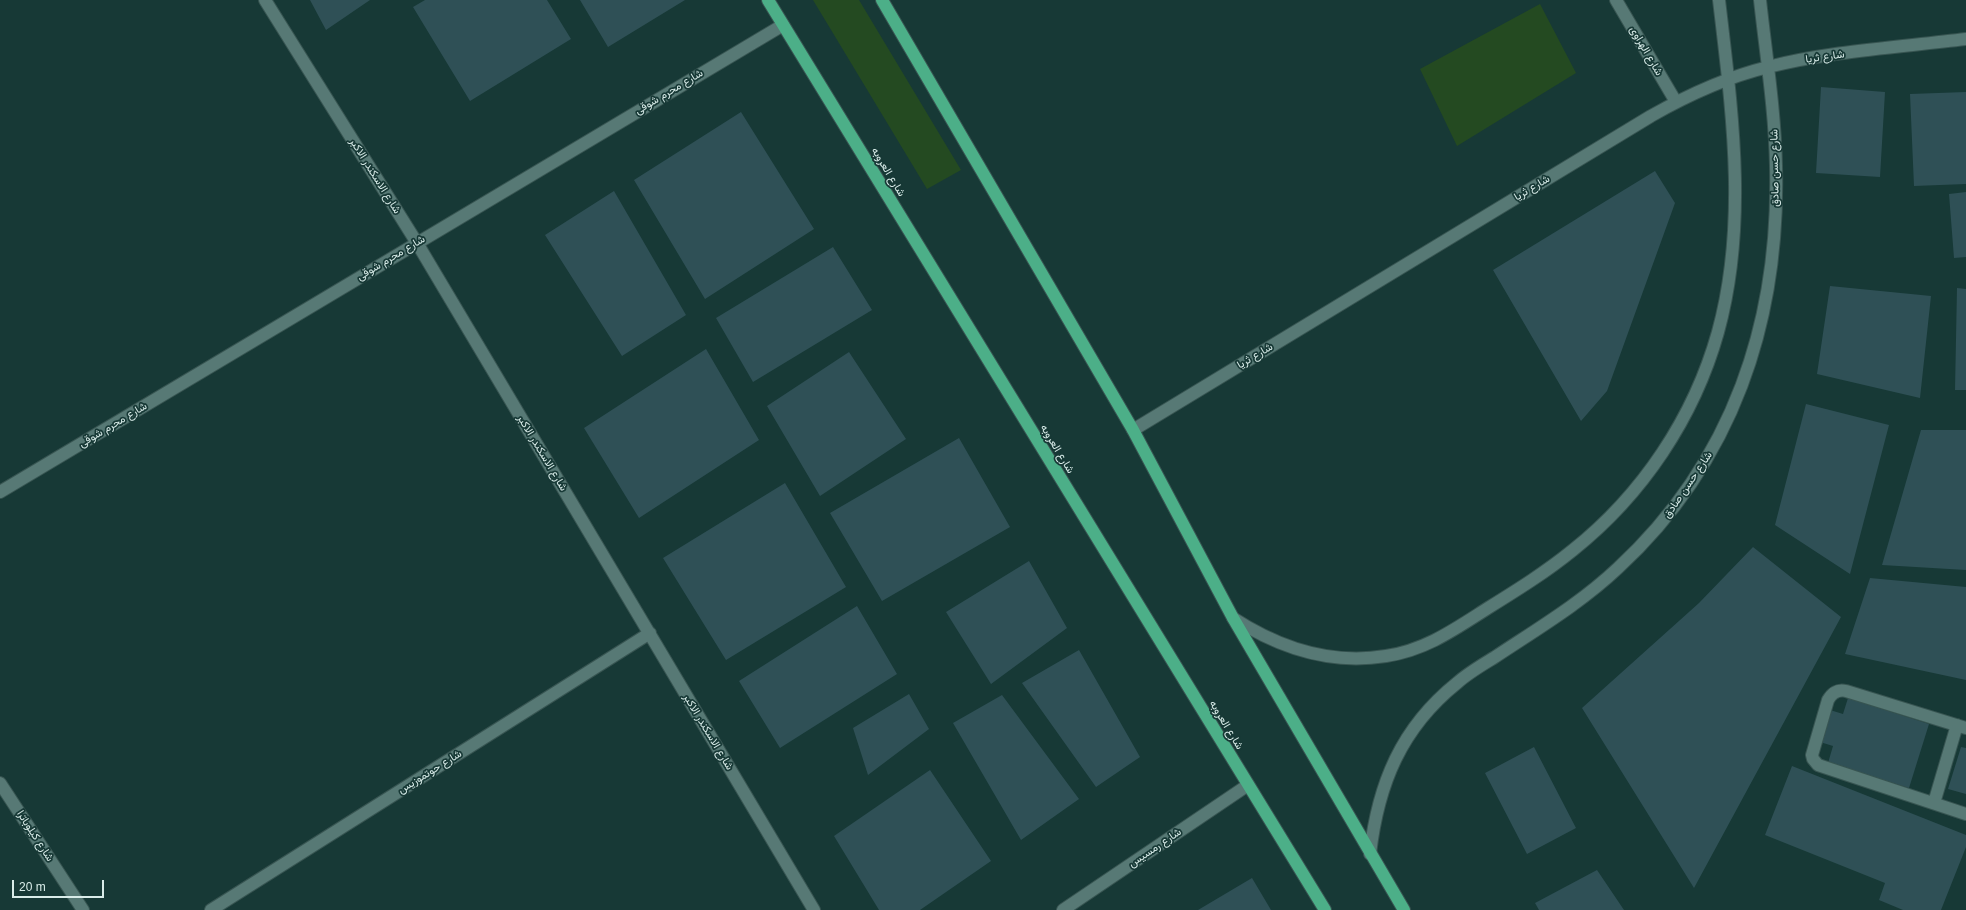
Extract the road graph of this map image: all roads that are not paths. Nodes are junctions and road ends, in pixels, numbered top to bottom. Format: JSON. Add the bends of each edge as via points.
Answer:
{"nodes":[{"id":1,"x":265,"y":0,"type":"edge"},
{"id":2,"x":768,"y":0,"type":"edge"},
{"id":3,"x":882,"y":0,"type":"edge"},
{"id":4,"x":1616,"y":0,"type":"edge"},
{"id":5,"x":1719,"y":0,"type":"edge"},
{"id":6,"x":1760,"y":0,"type":"edge"},
{"id":7,"x":783,"y":25,"type":"junction"},
{"id":8,"x":1966,"y":39,"type":"edge"},
{"id":9,"x":1767,"y":67,"type":"junction"},
{"id":10,"x":1728,"y":79,"type":"junction"},
{"id":11,"x":1676,"y":102,"type":"junction"},
{"id":12,"x":417,"y":243,"type":"junction"},
{"id":13,"x":1133,"y":430,"type":"junction"},
{"id":14,"x":0,"y":492,"type":"edge"},
{"id":15,"x":1232,"y":618,"type":"junction"},
{"id":16,"x":650,"y":633,"type":"junction"},
{"id":17,"x":1961,"y":726,"type":"edge"},
{"id":18,"x":0,"y":783,"type":"edge"},
{"id":19,"x":1248,"y":785,"type":"junction"},
{"id":20,"x":1934,"y":804,"type":"junction"},
{"id":21,"x":1966,"y":814,"type":"edge"},
{"id":22,"x":1370,"y":854,"type":"junction"},
{"id":23,"x":83,"y":910,"type":"edge"},
{"id":24,"x":211,"y":910,"type":"edge"},
{"id":25,"x":814,"y":910,"type":"edge"},
{"id":26,"x":1063,"y":910,"type":"edge"},
{"id":27,"x":1325,"y":910,"type":"edge"},
{"id":28,"x":1404,"y":910,"type":"edge"}],
"edges":[{"from":1,"to":12,"type":"street","name":"شارع الاسكندر الاكبر"},
{"from":2,"to":7,"type":"highway","name":"شارع العروبه"},
{"from":3,"to":13,"type":"highway"},
{"from":4,"to":11,"type":"street","name":"شارع الهراوى"},
{"from":5,"to":10,"type":"street"},
{"from":6,"to":9,"type":"street","name":"شارع حسن صادق"},
{"from":7,"to":12,"type":"street","name":"شارع محرم شوقى"},
{"from":7,"to":19,"type":"highway","name":"شارع العروبه"},
{"from":8,"to":9,"type":"street","name":"شارع ثريا","via":[[1812,58]]},
{"from":9,"to":10,"type":"street","name":"شارع ثريا"},
{"from":9,"to":22,"type":"street","name":"شارع حسن صادق","via":[[1776,168],[1771,270],[1753,354],[1739,394],[1721,433],[1675,506],[1618,569],[1567,609],[1457,682],[1412,730],[1395,758],[1382,789],[1374,821]]},
{"from":10,"to":11,"type":"street","name":"شارع ثريا"},
{"from":10,"to":15,"type":"street","via":[[1735,168],[1735,222],[1730,279],[1717,334],[1698,387],[1672,437],[1651,469],[1614,512],[1573,550],[1527,584],[1433,643],[1410,651],[1363,658],[1311,654],[1283,645]]},
{"from":11,"to":13,"type":"street","name":"شارع ثريا"},
{"from":12,"to":14,"type":"street","name":"شارع محرم شوقى"},
{"from":12,"to":16,"type":"street","name":"شارع الاسكندر الاكبر"},
{"from":13,"to":15,"type":"highway"},
{"from":15,"to":22,"type":"highway"},
{"from":16,"to":24,"type":"street","name":"شارع حوتموزيس"},
{"from":16,"to":25,"type":"street","name":"شارع الاسكندر الاكبر"},
{"from":17,"to":20,"type":"street"},
{"from":17,"to":20,"type":"street","via":[[1846,691],[1838,690],[1828,700],[1813,748],[1813,759],[1818,765]]},
{"from":18,"to":23,"type":"street","name":"شارع كيلوباترا"},
{"from":19,"to":26,"type":"street","name":"شارع رمسيس"},
{"from":19,"to":27,"type":"highway","name":"شارع العروبه"},
{"from":20,"to":21,"type":"street"},
{"from":22,"to":28,"type":"highway"}]}
